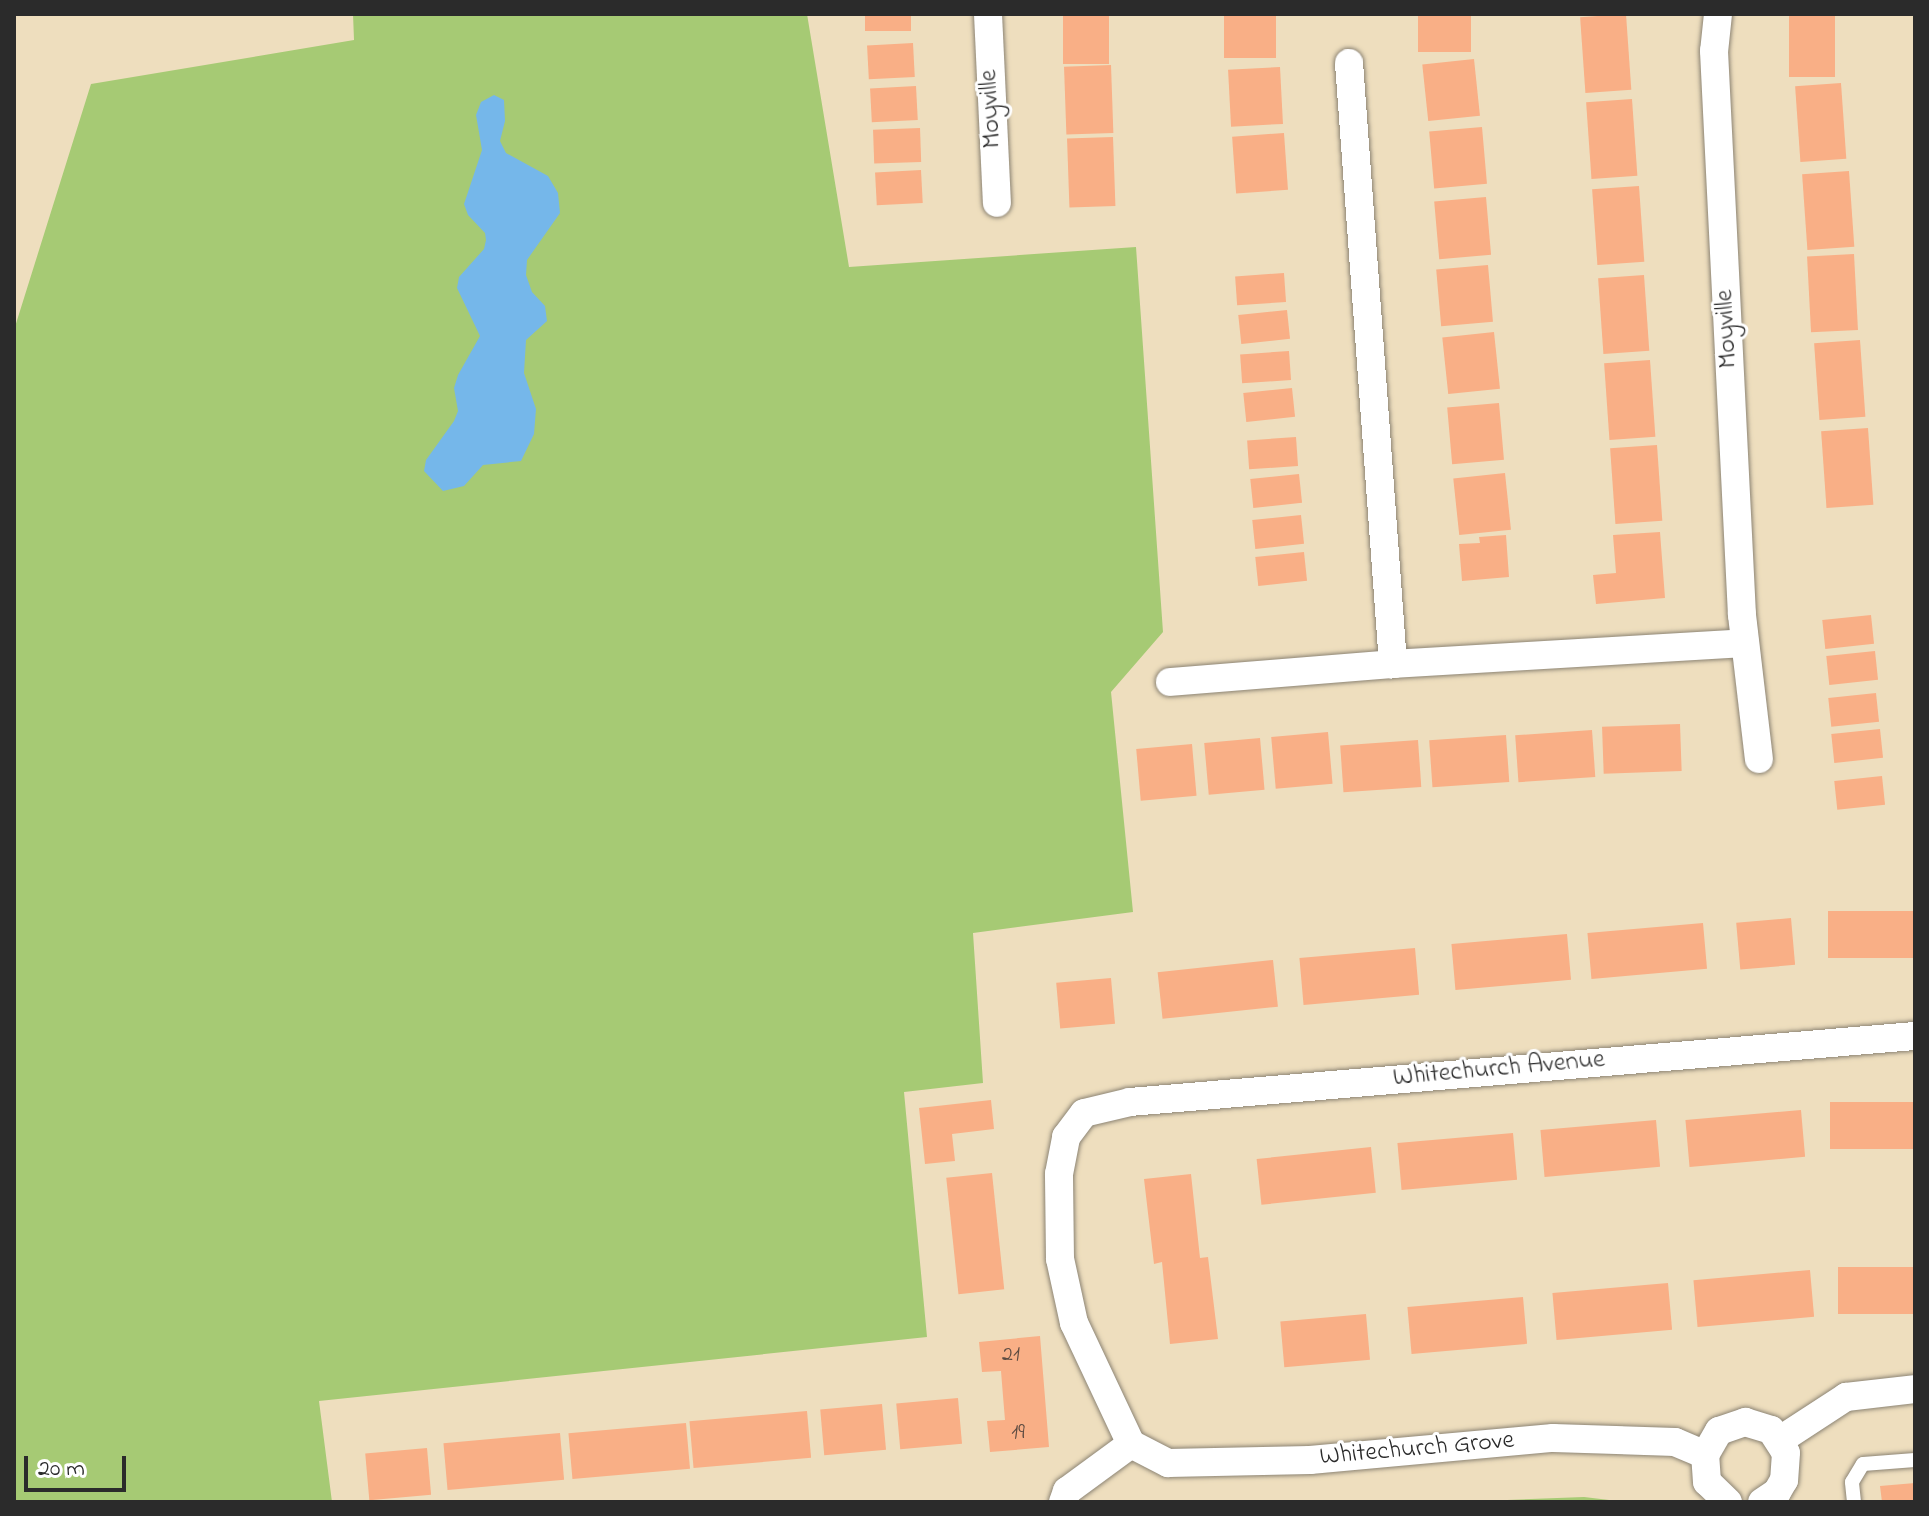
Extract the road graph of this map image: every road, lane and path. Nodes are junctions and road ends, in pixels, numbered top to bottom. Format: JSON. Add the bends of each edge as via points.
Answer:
{"nodes":[{"id":1,"x":988,"y":14,"type":"edge"},
{"id":2,"x":1718,"y":14,"type":"edge"},
{"id":3,"x":1349,"y":63,"type":"dead end"},
{"id":4,"x":997,"y":203,"type":"dead end"},
{"id":5,"x":1743,"y":643,"type":"junction"},
{"id":6,"x":1393,"y":664,"type":"junction"},
{"id":7,"x":1170,"y":682,"type":"dead end"},
{"id":8,"x":1759,"y":759,"type":"dead end"},
{"id":9,"x":1915,"y":1036,"type":"edge"},
{"id":10,"x":1915,"y":1389,"type":"edge"},
{"id":11,"x":1780,"y":1440,"type":"junction"},
{"id":12,"x":1131,"y":1444,"type":"junction"},
{"id":13,"x":1705,"y":1455,"type":"junction"},
{"id":14,"x":1915,"y":1460,"type":"edge"},
{"id":15,"x":1765,"y":1501,"type":"edge"},
{"id":16,"x":1063,"y":1502,"type":"edge"},
{"id":17,"x":1728,"y":1502,"type":"edge"},
{"id":18,"x":1854,"y":1502,"type":"edge"}],
"edges":[{"from":1,"to":4,"type":"street","name":"Moyville"},
{"from":2,"to":5,"type":"street","name":"Moyville","via":[[1714,51]]},
{"from":3,"to":6,"type":"street"},
{"from":5,"to":6,"type":"street"},
{"from":5,"to":8,"type":"street","name":"Moyville"},
{"from":6,"to":7,"type":"street"},
{"from":9,"to":12,"type":"street","name":"Whitechurch Avenue","via":[[1130,1102],[1084,1113],[1066,1137],[1059,1174],[1060,1259],[1074,1323]]},
{"from":10,"to":11,"type":"street","via":[[1846,1397]]},
{"from":11,"to":13,"type":"street","via":[[1759,1424],[1731,1424],[1710,1442]]},
{"from":11,"to":15,"type":"street","via":[[1788,1467],[1777,1492]]},
{"from":12,"to":13,"type":"street","name":"Whitechurch Grove","via":[[1168,1463],[1310,1460],[1553,1438],[1675,1442]]},
{"from":12,"to":16,"type":"street","via":[[1067,1491]]},
{"from":13,"to":17,"type":"street","via":[[1707,1482]]},
{"from":14,"to":18,"type":"lane","via":[[1863,1464],[1852,1482]]}]}
